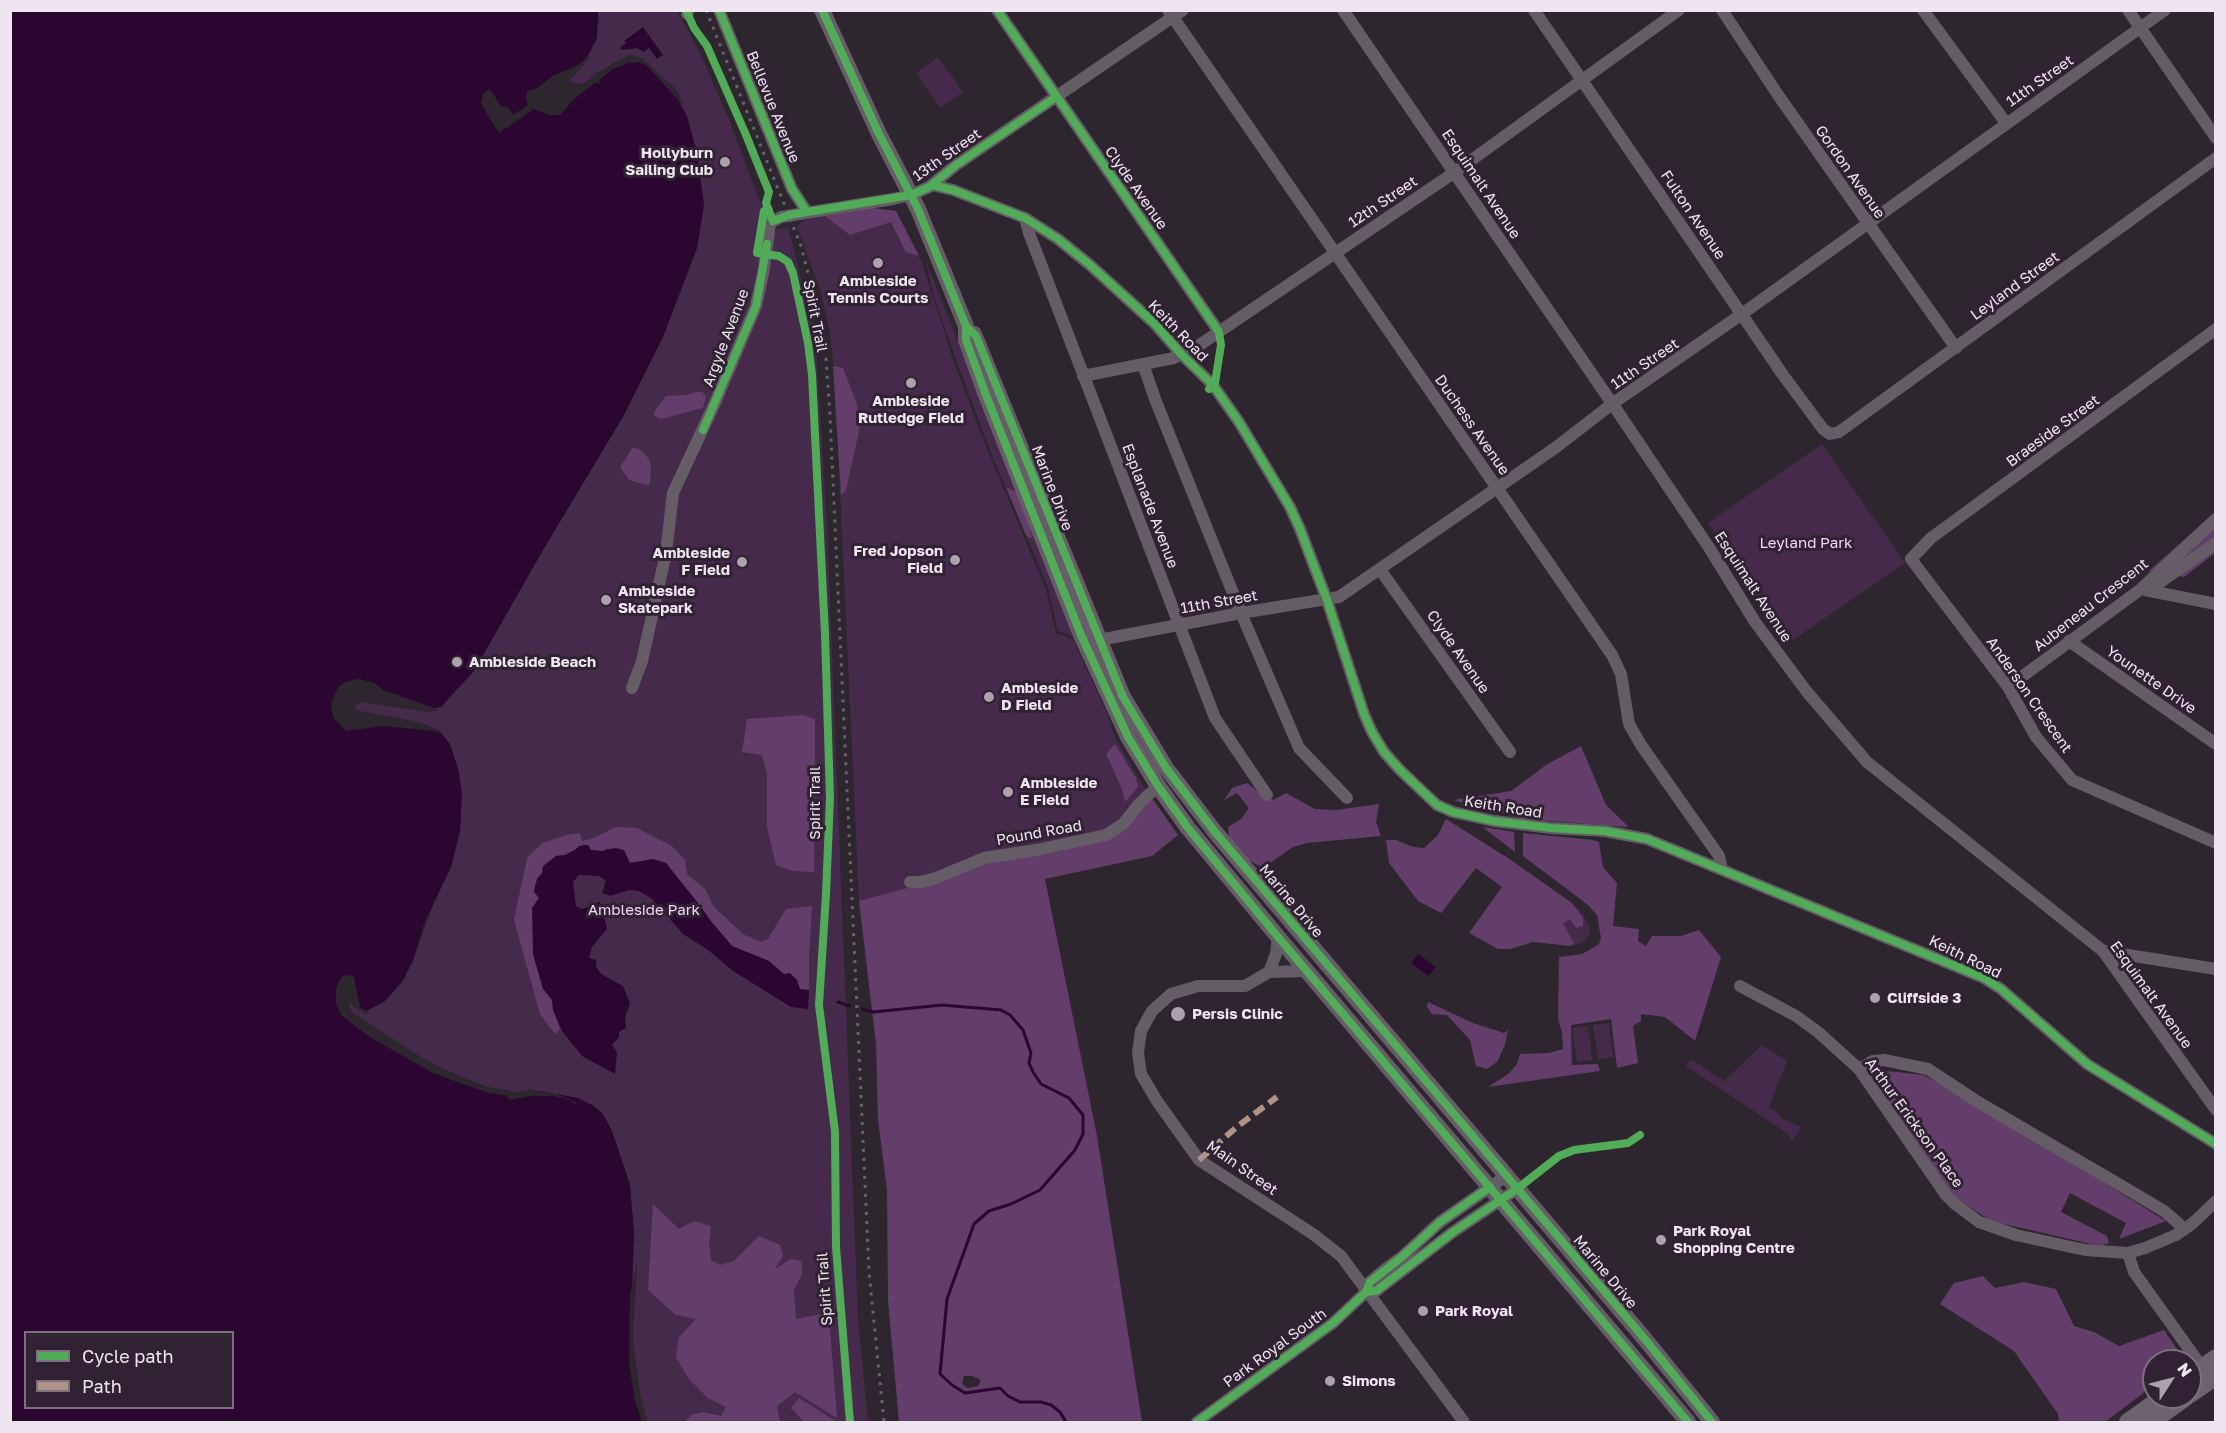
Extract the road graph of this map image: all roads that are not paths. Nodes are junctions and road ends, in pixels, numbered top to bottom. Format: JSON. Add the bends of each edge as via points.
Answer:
{"nodes":[{"id":1,"x":719,"y":10,"type":"edge"},
{"id":2,"x":822,"y":10,"type":"edge"},
{"id":3,"x":997,"y":10,"type":"edge"},
{"id":4,"x":1343,"y":10,"type":"edge"},
{"id":5,"x":1534,"y":10,"type":"edge"},
{"id":6,"x":1678,"y":10,"type":"edge"},
{"id":7,"x":1722,"y":10,"type":"edge"},
{"id":8,"x":1923,"y":10,"type":"edge"},
{"id":9,"x":2128,"y":10,"type":"edge"},
{"id":10,"x":2165,"y":10,"type":"edge"},
{"id":11,"x":1174,"y":13,"type":"edge"},
{"id":12,"x":2140,"y":27,"type":"junction"},
{"id":13,"x":1581,"y":79,"type":"junction"},
{"id":14,"x":1056,"y":97,"type":"junction"},
{"id":15,"x":2006,"y":123,"type":"junction"},
{"id":16,"x":2216,"y":138,"type":"edge"},
{"id":17,"x":2216,"y":158,"type":"edge"},
{"id":18,"x":1455,"y":172,"type":"junction"},
{"id":19,"x":932,"y":185,"type":"junction"},
{"id":20,"x":911,"y":195,"type":"junction"},
{"id":21,"x":807,"y":212,"type":"junction"},
{"id":22,"x":1025,"y":218,"type":"junction"},
{"id":23,"x":773,"y":221,"type":"joint"},
{"id":24,"x":1868,"y":223,"type":"junction"},
{"id":25,"x":1335,"y":253,"type":"junction"},
{"id":26,"x":1742,"y":314,"type":"junction"},
{"id":27,"x":966,"y":326,"type":"junction"},
{"id":28,"x":2216,"y":329,"type":"edge"},
{"id":29,"x":1219,"y":332,"type":"junction"},
{"id":30,"x":1956,"y":348,"type":"junction"},
{"id":31,"x":1182,"y":355,"type":"junction"},
{"id":32,"x":1143,"y":364,"type":"junction"},
{"id":33,"x":1083,"y":376,"type":"junction"},
{"id":34,"x":1612,"y":404,"type":"junction"},
{"id":35,"x":1830,"y":434,"type":"joint"},
{"id":36,"x":1497,"y":489,"type":"junction"},
{"id":37,"x":2216,"y":519,"type":"edge"},
{"id":38,"x":2216,"y":543,"type":"edge"},
{"id":39,"x":1911,"y":559,"type":"joint"},
{"id":40,"x":1381,"y":571,"type":"junction"},
{"id":41,"x":2145,"y":590,"type":"junction"},
{"id":42,"x":1327,"y":600,"type":"junction"},
{"id":43,"x":2216,"y":604,"type":"edge"},
{"id":44,"x":1241,"y":613,"type":"junction"},
{"id":45,"x":1181,"y":624,"type":"junction"},
{"id":46,"x":1099,"y":640,"type":"junction"},
{"id":47,"x":2070,"y":641,"type":"junction"},
{"id":48,"x":632,"y":687,"type":"dead end"},
{"id":49,"x":2008,"y":687,"type":"junction"},
{"id":50,"x":2216,"y":744,"type":"edge"},
{"id":51,"x":1510,"y":752,"type":"dead end"},
{"id":52,"x":1158,"y":786,"type":"junction"},
{"id":53,"x":1179,"y":786,"type":"junction"},
{"id":54,"x":1267,"y":795,"type":"dead end"},
{"id":55,"x":1347,"y":798,"type":"dead end"},
{"id":56,"x":2216,"y":843,"type":"edge"},
{"id":57,"x":1722,"y":869,"type":"junction"},
{"id":58,"x":910,"y":882,"type":"dead end"},
{"id":59,"x":1278,"y":937,"type":"junction"},
{"id":60,"x":2103,"y":951,"type":"junction"},
{"id":61,"x":2216,"y":969,"type":"edge"},
{"id":62,"x":1307,"y":971,"type":"junction"},
{"id":63,"x":1269,"y":972,"type":"junction"},
{"id":64,"x":1740,"y":986,"type":"dead end"},
{"id":65,"x":1859,"y":1069,"type":"junction"},
{"id":66,"x":2216,"y":1110,"type":"edge"},
{"id":67,"x":2214,"y":1142,"type":"edge"},
{"id":68,"x":1506,"y":1176,"type":"junction"},
{"id":69,"x":1517,"y":1189,"type":"junction"},
{"id":70,"x":2216,"y":1189,"type":"edge"},
{"id":71,"x":1495,"y":1194,"type":"junction"},
{"id":72,"x":2211,"y":1205,"type":"edge"},
{"id":73,"x":2184,"y":1230,"type":"junction"},
{"id":74,"x":2128,"y":1253,"type":"junction"},
{"id":75,"x":1366,"y":1292,"type":"junction"},
{"id":76,"x":2207,"y":1372,"type":"edge"},
{"id":77,"x":2148,"y":1409,"type":"edge"},
{"id":78,"x":2170,"y":1409,"type":"edge"},
{"id":79,"x":2132,"y":1421,"type":"edge"},
{"id":80,"x":1197,"y":1422,"type":"edge"},
{"id":81,"x":1464,"y":1422,"type":"edge"},
{"id":82,"x":1688,"y":1422,"type":"edge"},
{"id":83,"x":1712,"y":1422,"type":"edge"},
{"id":84,"x":2151,"y":1422,"type":"edge"}],
"edges":[{"from":1,"to":21,"type":"street","name":"Bellevue Avenue","via":[[792,189]]},
{"from":2,"to":20,"type":"main road","name":"Marine Drive"},
{"from":3,"to":14,"type":"street","name":"Clyde Avenue"},
{"from":4,"to":18,"type":"street","name":"Esquimalt Avenue"},
{"from":5,"to":13,"type":"street","name":"Fulton Avenue"},
{"from":6,"to":13,"type":"street","name":"12th Street"},
{"from":7,"to":24,"type":"street","name":"Gordon Avenue"},
{"from":8,"to":15,"type":"street"},
{"from":9,"to":12,"type":"street"},
{"from":10,"to":12,"type":"street","name":"11th Street"},
{"from":11,"to":14,"type":"street","name":"13th Street"},
{"from":11,"to":25,"type":"street","name":"Duchess Avenue"},
{"from":12,"to":15,"type":"street","name":"11th Street"},
{"from":12,"to":16,"type":"street"},
{"from":13,"to":18,"type":"street","name":"12th Street"},
{"from":13,"to":26,"type":"street","name":"Fulton Avenue"},
{"from":14,"to":19,"type":"street","name":"13th Street"},
{"from":14,"to":29,"type":"street","name":"Clyde Avenue"},
{"from":15,"to":24,"type":"street","name":"11th Street"},
{"from":17,"to":30,"type":"street","name":"Leyland Street"},
{"from":18,"to":25,"type":"street","name":"12th Street"},
{"from":18,"to":34,"type":"street","name":"Esquimalt Avenue"},
{"from":19,"to":20,"type":"street","name":"13th Street"},
{"from":19,"to":22,"type":"street","name":"Keith Road"},
{"from":20,"to":21,"type":"street","name":"13th Street"},
{"from":20,"to":27,"type":"main road","name":"Marine Drive"},
{"from":21,"to":23,"type":"street","name":"13th Street"},
{"from":22,"to":31,"type":"street","name":"Keith Road","via":[[1090,265],[1155,324]]},
{"from":22,"to":33,"type":"street","name":"Esplanade Avenue"},
{"from":23,"to":48,"type":"street","name":"Argyle Avenue","via":[[756,306],[674,493],[666,553],[642,661]]},
{"from":24,"to":26,"type":"street","name":"11th Street"},
{"from":24,"to":30,"type":"street","name":"Gordon Avenue"},
{"from":25,"to":29,"type":"street","name":"12th Street"},
{"from":25,"to":36,"type":"street","name":"Duchess Avenue"},
{"from":26,"to":34,"type":"street","name":"11th Street"},
{"from":26,"to":35,"type":"street","name":"Fulton Avenue","via":[[1783,375]]},
{"from":27,"to":46,"type":"main road","name":"Marine Drive","via":[[976,336]]},
{"from":27,"to":52,"type":"main road","name":"Marine Drive","via":[[966,340],[986,395],[1081,636],[1128,737]]},
{"from":28,"to":39,"type":"street","name":"Braeside Street","via":[[1932,538]]},
{"from":29,"to":31,"type":"street","name":"12th Street"},
{"from":30,"to":35,"type":"street","name":"Leyland Street","via":[[1839,432]]},
{"from":31,"to":32,"type":"street","name":"12th Street"},
{"from":31,"to":42,"type":"street","name":"Keith Road","via":[[1213,385],[1284,497]]},
{"from":32,"to":33,"type":"street","name":"12th Street"},
{"from":32,"to":44,"type":"street"},
{"from":33,"to":45,"type":"street","name":"Esplanade Avenue"},
{"from":34,"to":36,"type":"street","name":"11th Street"},
{"from":34,"to":60,"type":"street","name":"Esquimalt Avenue","via":[[1755,622],[1807,692],[1867,762]]},
{"from":36,"to":40,"type":"street","name":"11th Street"},
{"from":36,"to":57,"type":"street","name":"Duchess Avenue","via":[[1612,655],[1621,674],[1629,724],[1719,856]]},
{"from":37,"to":41,"type":"street","name":"Aubeneau Crescent"},
{"from":38,"to":41,"type":"street","name":"Aubeneau Crescent"},
{"from":39,"to":49,"type":"street","name":"Anderson Crescent"},
{"from":40,"to":42,"type":"street","name":"11th Street","via":[[1339,597]]},
{"from":40,"to":51,"type":"street","name":"Clyde Avenue"},
{"from":41,"to":43,"type":"street"},
{"from":41,"to":47,"type":"street","name":"Aubeneau Crescent"},
{"from":42,"to":44,"type":"street","name":"11th Street"},
{"from":42,"to":57,"type":"street","name":"Keith Road","via":[[1372,732],[1400,770],[1437,805],[1494,821],[1630,835]]},
{"from":44,"to":45,"type":"street","name":"11th Street"},
{"from":44,"to":55,"type":"street","via":[[1299,748]]},
{"from":45,"to":46,"type":"street","name":"11th Street"},
{"from":45,"to":54,"type":"street","name":"Esplanade Avenue","via":[[1215,718]]},
{"from":46,"to":53,"type":"main road","name":"Marine Drive","via":[[1133,717]]},
{"from":47,"to":49,"type":"street","name":"Aubeneau Crescent"},
{"from":47,"to":50,"type":"street","name":"Younette Drive"},
{"from":49,"to":56,"type":"street","name":"Anderson Crescent","via":[[2036,737],[2072,780]]},
{"from":52,"to":53,"type":"main road"},
{"from":52,"to":58,"type":"street","name":"Pound Road","via":[[1123,824],[1106,835],[984,858],[936,878]]},
{"from":52,"to":59,"type":"main road","name":"Marine Drive"},
{"from":53,"to":68,"type":"main road","name":"Marine Drive"},
{"from":57,"to":67,"type":"street","name":"Keith Road","via":[[1984,978],[2087,1064]]},
{"from":59,"to":62,"type":"main road","name":"Marine Drive"},
{"from":59,"to":63,"type":"street"},
{"from":60,"to":61,"type":"street"},
{"from":60,"to":66,"type":"street","name":"Esquimalt Avenue"},
{"from":62,"to":63,"type":"street","name":"Main Street"},
{"from":62,"to":71,"type":"main road","name":"Marine Drive"},
{"from":63,"to":75,"type":"street","name":"Main Street","via":[[1245,986],[1198,986],[1171,994],[1152,1011],[1141,1031],[1141,1074],[1199,1160],[1333,1249]]},
{"from":64,"to":65,"type":"street","name":"Arthur Erickson Place","via":[[1796,1016]]},
{"from":65,"to":73,"type":"street","via":[[1873,1060],[1884,1060],[1928,1070],[2163,1211]]},
{"from":65,"to":74,"type":"street","name":"Arthur Erickson Place","via":[[1946,1195],[1967,1214],[2016,1235],[2085,1250]]},
{"from":68,"to":69,"type":"main road","name":"Marine Drive"},
{"from":68,"to":71,"type":"street","name":"Park Royal South"},
{"from":69,"to":71,"type":"street"},
{"from":69,"to":83,"type":"main road","name":"Marine Drive"},
{"from":70,"to":72,"type":"street","name":"Arthur Erickson Place","via":[[2208,1201]]},
{"from":71,"to":75,"type":"street","name":"Park Royal South","via":[[1376,1291]]},
{"from":71,"to":82,"type":"main road","name":"Marine Drive"},
{"from":72,"to":73,"type":"street","name":"Arthur Erickson Place"},
{"from":73,"to":74,"type":"street","name":"Arthur Erickson Place","via":[[2163,1242]]},
{"from":74,"to":76,"type":"street","via":[[2134,1272]]},
{"from":75,"to":80,"type":"street","name":"Park Royal South","via":[[1333,1323]]},
{"from":75,"to":81,"type":"street","name":"Main Street"},
{"from":77,"to":79,"type":"highway"},
{"from":78,"to":84,"type":"highway"}]}
